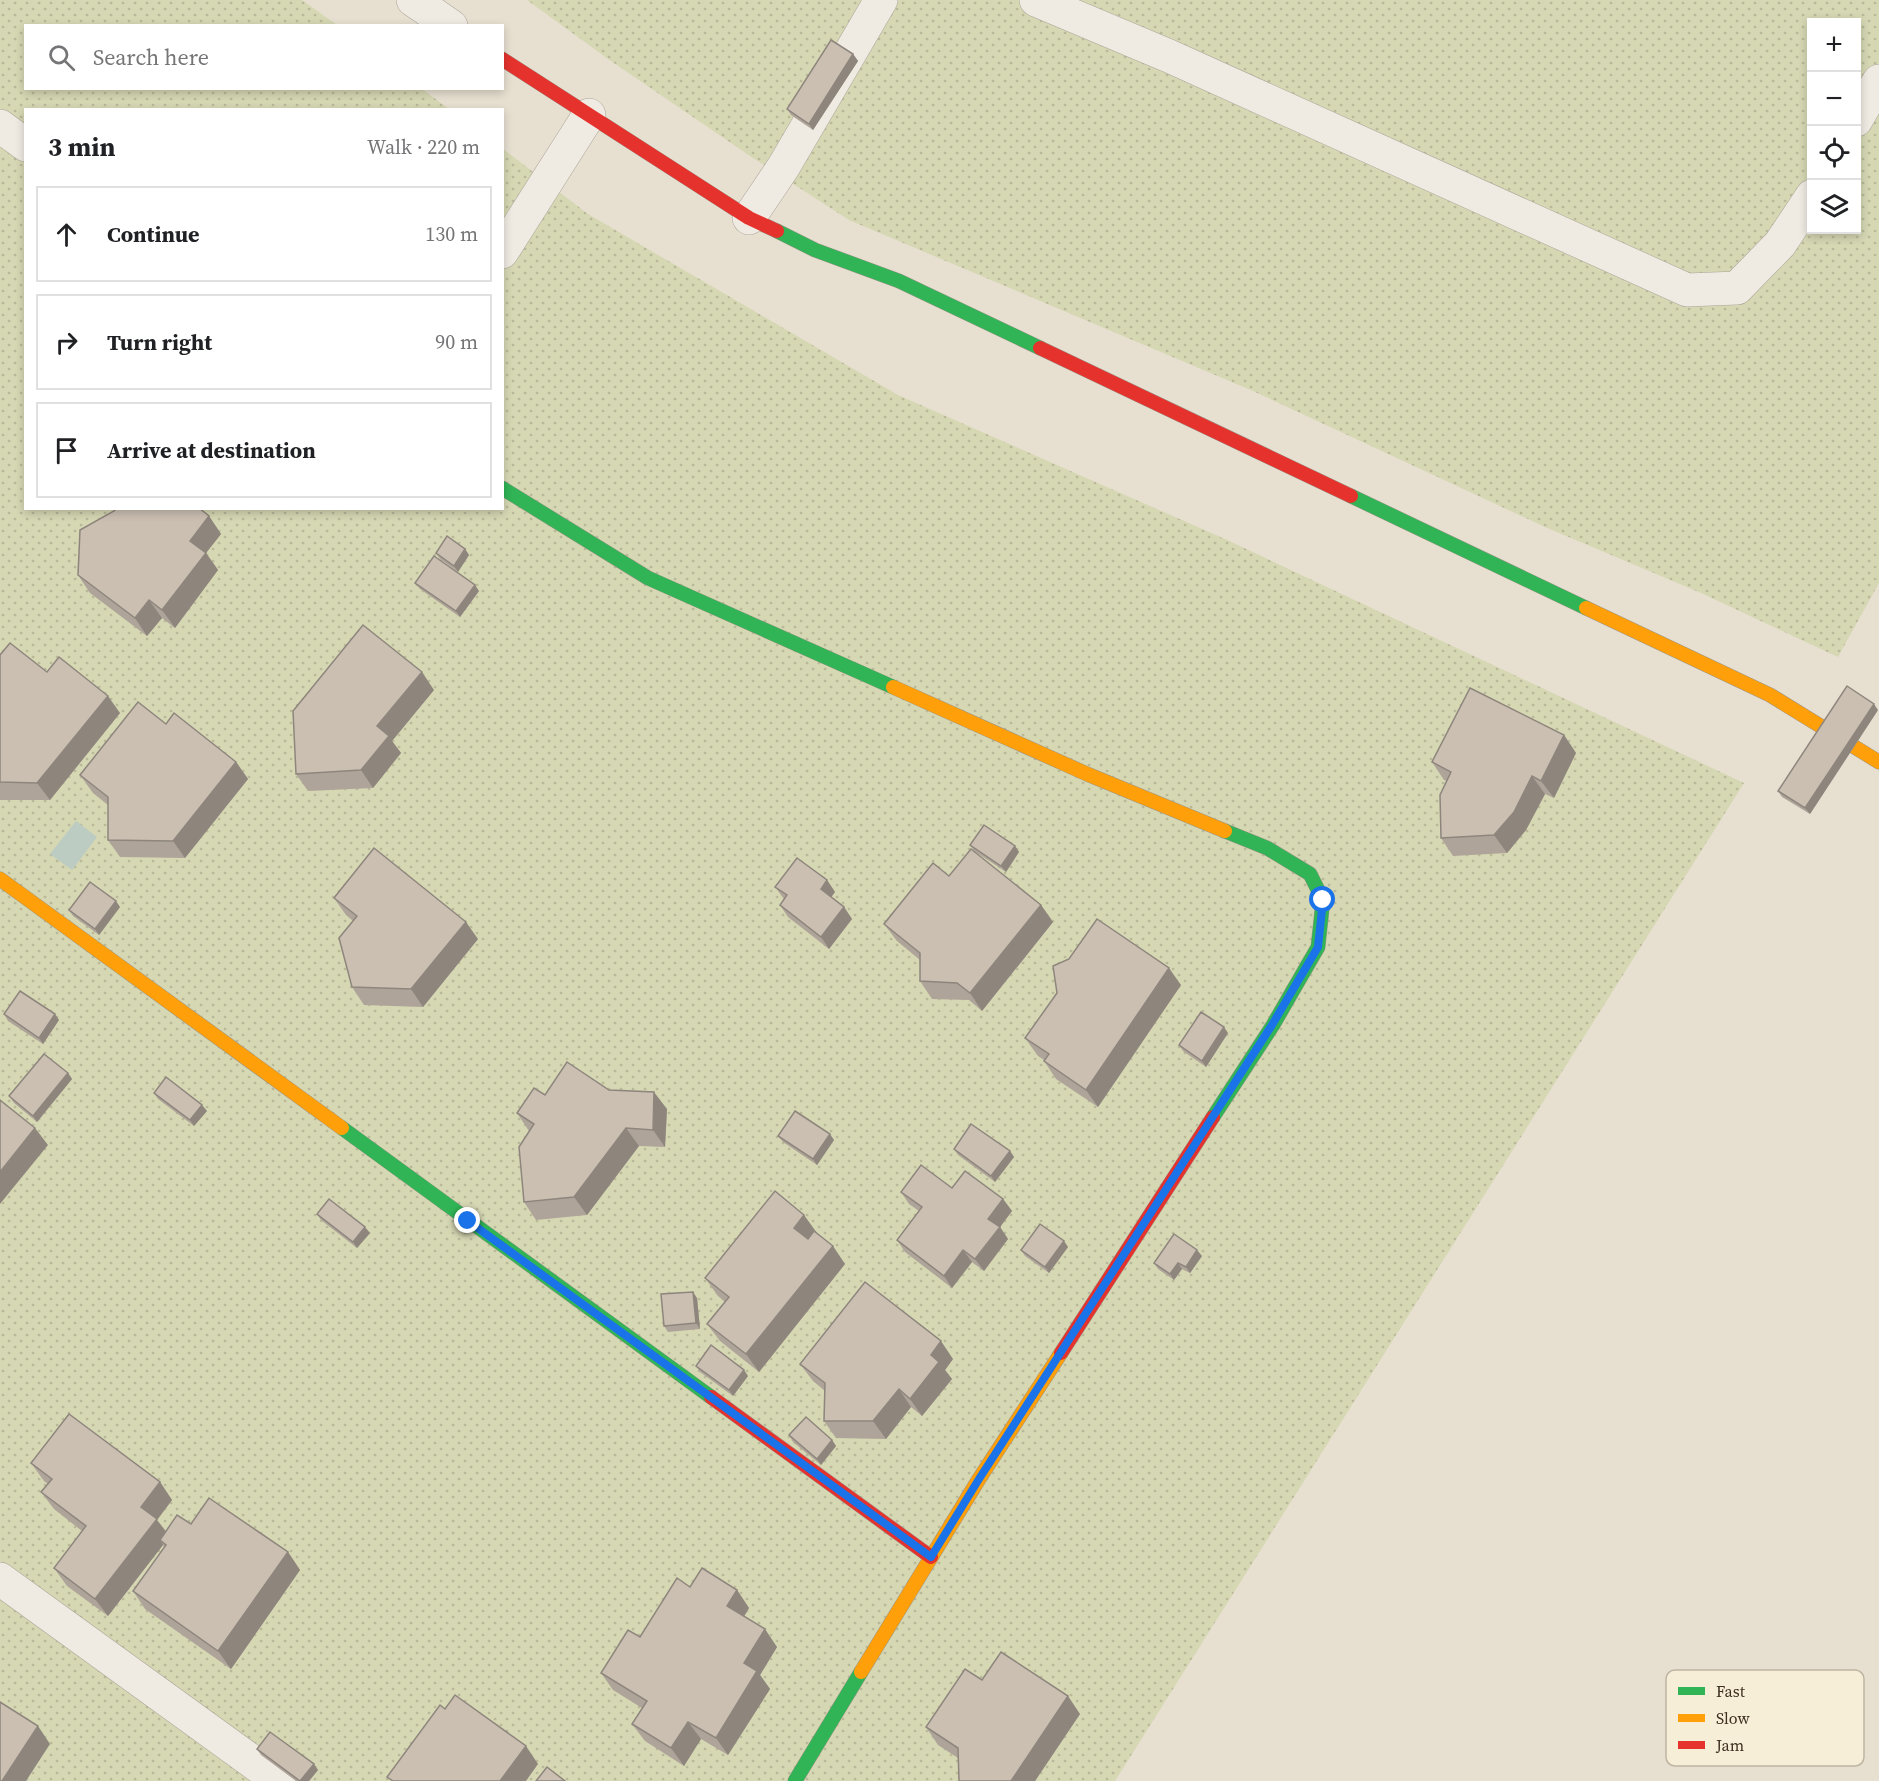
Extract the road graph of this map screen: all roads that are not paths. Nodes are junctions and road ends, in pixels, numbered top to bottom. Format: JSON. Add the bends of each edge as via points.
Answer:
{"nodes":[{"id":1,"x":413,"y":0,"type":"edge"},
{"id":2,"x":881,"y":0,"type":"edge"},
{"id":3,"x":1036,"y":0,"type":"edge"},
{"id":4,"x":448,"y":24,"type":"edge"},
{"id":5,"x":504,"y":60,"type":"edge"},
{"id":6,"x":1879,"y":81,"type":"edge"},
{"id":7,"x":1861,"y":113,"type":"edge"},
{"id":8,"x":590,"y":116,"type":"junction"},
{"id":9,"x":0,"y":126,"type":"edge"},
{"id":10,"x":24,"y":144,"type":"edge"},
{"id":11,"x":1807,"y":204,"type":"edge"},
{"id":12,"x":749,"y":219,"type":"junction"},
{"id":13,"x":504,"y":249,"type":"edge"},
{"id":14,"x":504,"y":489,"type":"edge"},
{"id":15,"x":1879,"y":762,"type":"edge"},
{"id":16,"x":0,"y":879,"type":"edge"},
{"id":17,"x":931,"y":1557,"type":"junction"},
{"id":18,"x":0,"y":1579,"type":"edge"},
{"id":19,"x":279,"y":1781,"type":"edge"},
{"id":20,"x":795,"y":1781,"type":"edge"}],
"edges":[{"from":1,"to":4,"type":"street"},
{"from":2,"to":12,"type":"street"},
{"from":3,"to":11,"type":"street","via":[[1170,56],[1687,290],[1737,288],[1780,244]]},
{"from":5,"to":8,"type":"street"},
{"from":6,"to":7,"type":"street"},
{"from":8,"to":12,"type":"street"},
{"from":8,"to":13,"type":"street"},
{"from":9,"to":10,"type":"street"},
{"from":12,"to":15,"type":"street","via":[[815,250],[899,281],[1770,695]]},
{"from":14,"to":17,"type":"street","via":[[648,578],[1087,774],[1267,848],[1310,874],[1323,900],[1318,947],[1272,1025]]},
{"from":16,"to":17,"type":"street"},
{"from":17,"to":20,"type":"street"},
{"from":18,"to":19,"type":"street"}]}
